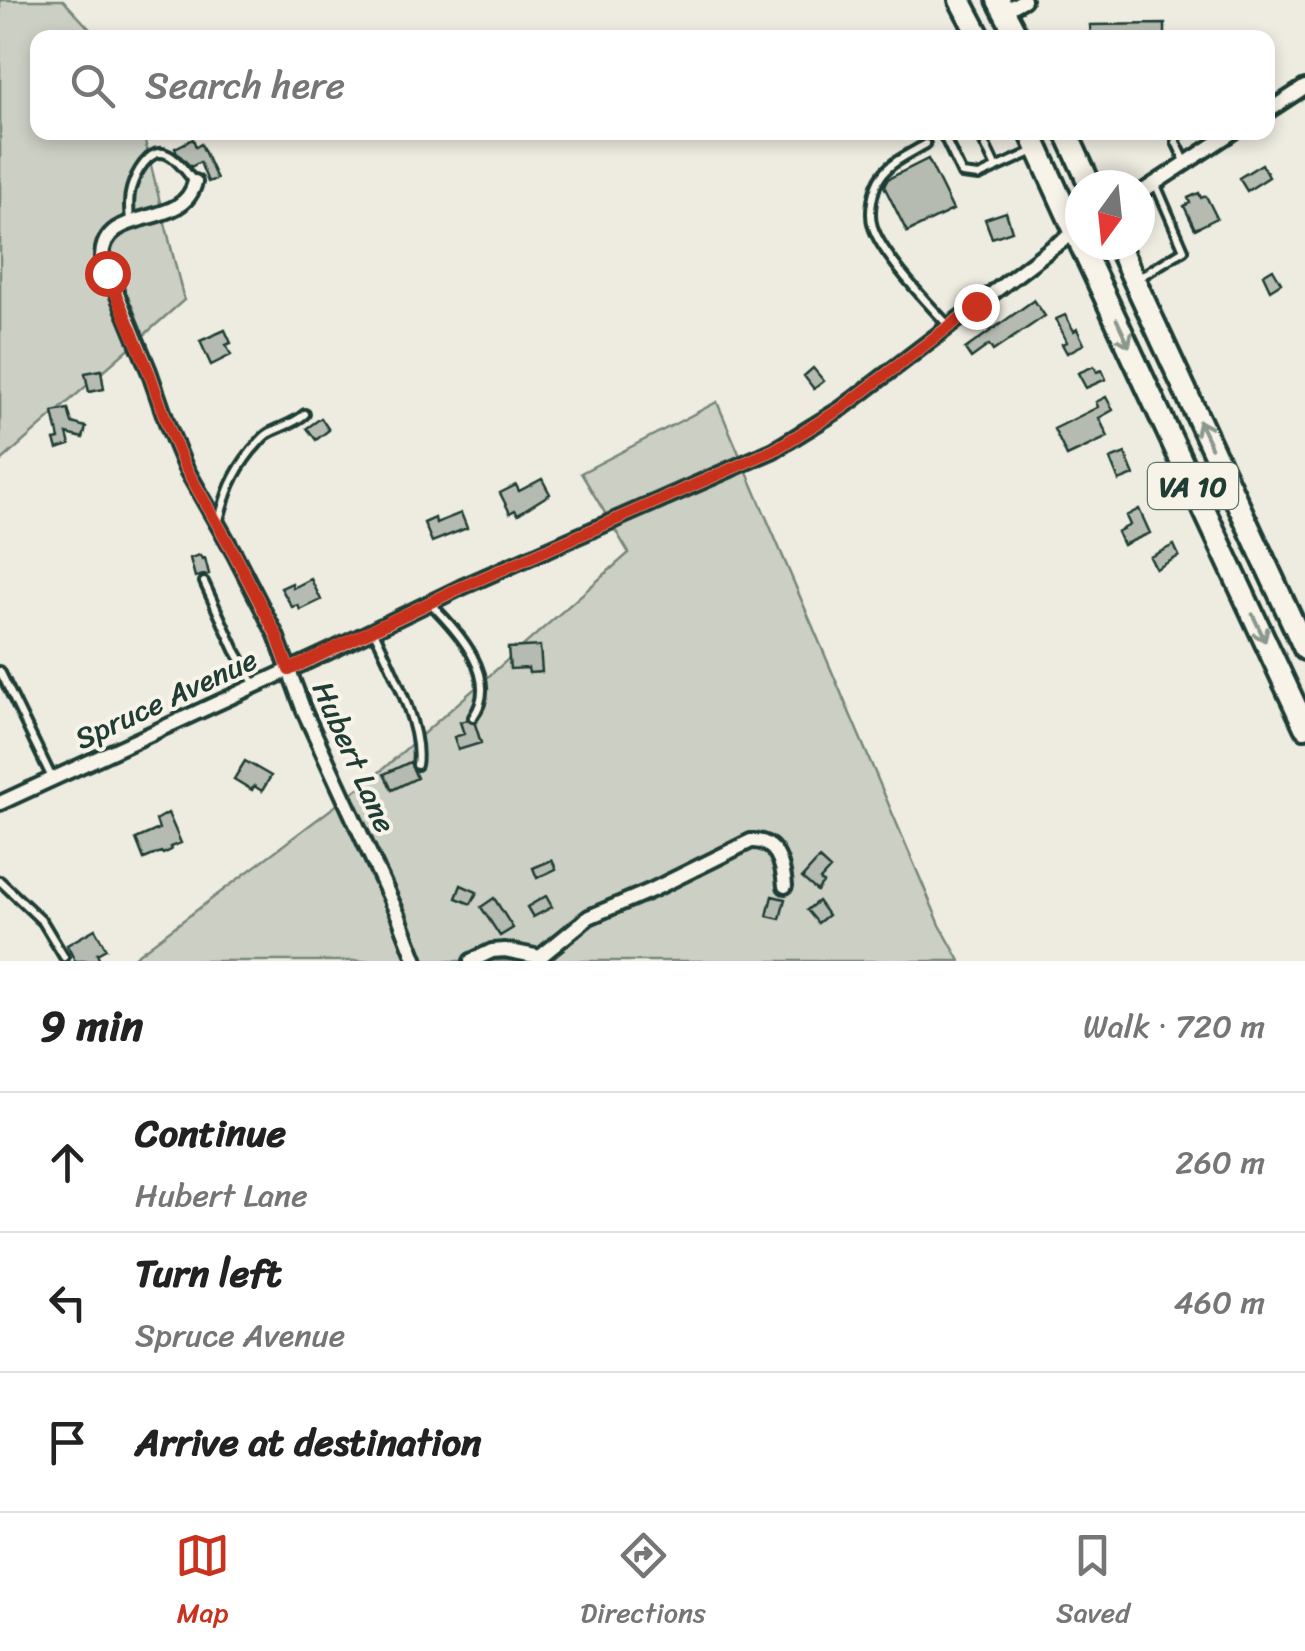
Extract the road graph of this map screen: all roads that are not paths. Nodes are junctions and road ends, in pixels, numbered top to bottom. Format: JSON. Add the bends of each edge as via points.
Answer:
{"nodes":[{"id":1,"x":960,"y":0,"type":"edge"},
{"id":2,"x":1024,"y":0,"type":"edge"},
{"id":3,"x":1001,"y":6,"type":"edge"},
{"id":4,"x":976,"y":30,"type":"edge"},
{"id":5,"x":1014,"y":30,"type":"edge"},
{"id":6,"x":1305,"y":87,"type":"edge"},
{"id":7,"x":1275,"y":106,"type":"edge"},
{"id":8,"x":946,"y":140,"type":"edge"},
{"id":9,"x":982,"y":140,"type":"edge"},
{"id":10,"x":1070,"y":140,"type":"edge"},
{"id":11,"x":1176,"y":140,"type":"edge"},
{"id":12,"x":1220,"y":140,"type":"edge"},
{"id":13,"x":1034,"y":141,"type":"edge"},
{"id":14,"x":926,"y":144,"type":"dead end"},
{"id":15,"x":1186,"y":162,"type":"junction"},
{"id":16,"x":996,"y":168,"type":"junction"},
{"id":17,"x":1083,"y":170,"type":"edge"},
{"id":18,"x":194,"y":182,"type":"joint"},
{"id":19,"x":1155,"y":183,"type":"joint"},
{"id":20,"x":1065,"y":207,"type":"edge"},
{"id":21,"x":130,"y":222,"type":"junction"},
{"id":22,"x":1065,"y":242,"type":"edge"},
{"id":23,"x":1090,"y":260,"type":"edge"},
{"id":24,"x":1125,"y":260,"type":"edge"},
{"id":25,"x":1134,"y":280,"type":"junction"},
{"id":26,"x":950,"y":327,"type":"junction"},
{"id":27,"x":305,"y":414,"type":"dead end"},
{"id":28,"x":218,"y":525,"type":"junction"},
{"id":29,"x":204,"y":582,"type":"dead end"},
{"id":30,"x":430,"y":602,"type":"junction"},
{"id":31,"x":373,"y":630,"type":"junction"},
{"id":32,"x":1305,"y":649,"type":"edge"},
{"id":33,"x":289,"y":670,"type":"junction"},
{"id":34,"x":0,"y":671,"type":"edge"},
{"id":35,"x":256,"y":686,"type":"junction"},
{"id":36,"x":1299,"y":697,"type":"edge"},
{"id":37,"x":473,"y":718,"type":"dead end"},
{"id":38,"x":1305,"y":728,"type":"edge"},
{"id":39,"x":417,"y":765,"type":"dead end"},
{"id":40,"x":53,"y":779,"type":"junction"},
{"id":41,"x":0,"y":803,"type":"edge"},
{"id":42,"x":0,"y":881,"type":"edge"},
{"id":43,"x":785,"y":886,"type":"dead end"},
{"id":44,"x":64,"y":957,"type":"dead end"},
{"id":45,"x":416,"y":961,"type":"edge"},
{"id":46,"x":470,"y":961,"type":"edge"}],
"edges":[{"from":1,"to":4,"type":"highway"},
{"from":2,"to":3,"type":"street"},
{"from":3,"to":5,"type":"highway"},
{"from":6,"to":7,"type":"street"},
{"from":8,"to":16,"type":"lane","via":[[962,174]]},
{"from":9,"to":16,"type":"lane"},
{"from":10,"to":17,"type":"highway"},
{"from":11,"to":15,"type":"lane"},
{"from":12,"to":15,"type":"street"},
{"from":13,"to":16,"type":"lane"},
{"from":13,"to":20,"type":"highway","number":"VA 10"},
{"from":14,"to":26,"type":"lane","via":[[883,172],[870,216],[886,249]]},
{"from":15,"to":19,"type":"street"},
{"from":18,"to":21,"type":"street","via":[[175,209]]},
{"from":18,"to":21,"type":"lane","via":[[176,160],[155,153],[131,187]]},
{"from":19,"to":25,"type":"lane","via":[[1184,250]]},
{"from":21,"to":28,"type":"street","name":"Hubert Lane","via":[[106,241],[102,257],[185,467]]},
{"from":22,"to":26,"type":"street","name":"Spruce Avenue"},
{"from":23,"to":36,"type":"highway","number":"VA 10","one_way":true},
{"from":24,"to":25,"type":"highway","number":"VA 10"},
{"from":32,"to":25,"type":"highway","number":"VA 10","one_way":true},
{"from":26,"to":30,"type":"street","name":"Spruce Avenue","via":[[774,450]]},
{"from":27,"to":28,"type":"lane","via":[[263,437],[240,466]]},
{"from":28,"to":33,"type":"street","name":"Hubert Lane"},
{"from":29,"to":35,"type":"lane"},
{"from":30,"to":31,"type":"street","name":"Spruce Avenue"},
{"from":30,"to":37,"type":"lane","via":[[478,670],[483,696]]},
{"from":31,"to":33,"type":"street","name":"Spruce Avenue"},
{"from":31,"to":39,"type":"lane","via":[[399,684]]},
{"from":33,"to":35,"type":"street","name":"Spruce Avenue"},
{"from":33,"to":45,"type":"street","name":"Hubert Lane"},
{"from":34,"to":40,"type":"lane"},
{"from":35,"to":40,"type":"street","name":"Spruce Avenue"},
{"from":36,"to":38,"type":"highway","number":"VA 10"},
{"from":40,"to":41,"type":"street","name":"Spruce Avenue"},
{"from":42,"to":44,"type":"lane","via":[[43,922]]},
{"from":43,"to":46,"type":"street","via":[[772,846],[751,841],[589,917],[540,956],[505,950]]}]}
